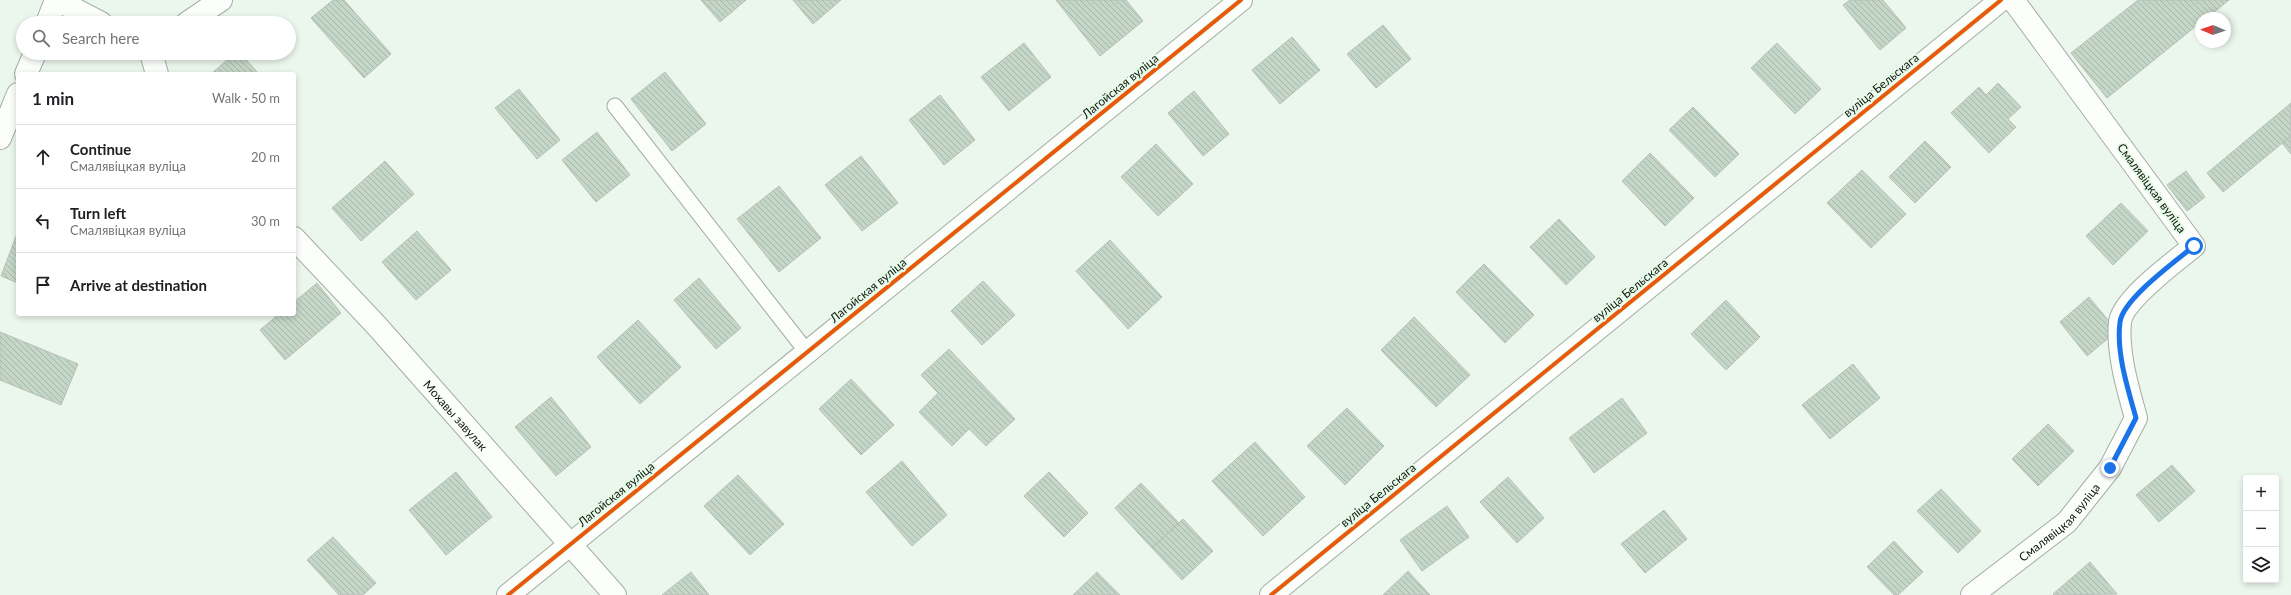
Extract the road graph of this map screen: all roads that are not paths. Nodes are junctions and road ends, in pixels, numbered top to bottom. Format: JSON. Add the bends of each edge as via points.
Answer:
{"nodes":[{"id":1,"x":57,"y":0,"type":"edge"},
{"id":2,"x":221,"y":0,"type":"edge"},
{"id":3,"x":1241,"y":0,"type":"edge"},
{"id":4,"x":2001,"y":0,"type":"edge"},
{"id":5,"x":2013,"y":0,"type":"edge"},
{"id":6,"x":50,"y":16,"type":"edge"},
{"id":7,"x":88,"y":16,"type":"edge"},
{"id":8,"x":197,"y":16,"type":"edge"},
{"id":9,"x":32,"y":60,"type":"edge"},
{"id":10,"x":153,"y":60,"type":"edge"},
{"id":11,"x":27,"y":72,"type":"edge"},
{"id":12,"x":156,"y":72,"type":"edge"},
{"id":13,"x":16,"y":99,"type":"edge"},
{"id":14,"x":615,"y":106,"type":"dead end"},
{"id":15,"x":0,"y":138,"type":"edge"},
{"id":16,"x":296,"y":240,"type":"edge"},
{"id":17,"x":807,"y":352,"type":"junction"},
{"id":18,"x":570,"y":544,"type":"junction"},
{"id":19,"x":508,"y":595,"type":"edge"},
{"id":20,"x":615,"y":595,"type":"edge"},
{"id":21,"x":1271,"y":595,"type":"edge"},
{"id":22,"x":1972,"y":595,"type":"edge"}],
"edges":[{"from":1,"to":6,"type":"street"},
{"from":1,"to":7,"type":"street"},
{"from":2,"to":8,"type":"street"},
{"from":3,"to":17,"type":"street","name":"Лагойская вуліца"},
{"from":4,"to":21,"type":"street","name":"вуліца Бельскага"},
{"from":5,"to":22,"type":"street","name":"Смалявіцкая вуліца","via":[[2194,246],[2138,292],[2120,321],[2122,366],[2136,418],[2110,468],[2066,522]]},
{"from":9,"to":11,"type":"street"},
{"from":10,"to":12,"type":"street"},
{"from":13,"to":15,"type":"street"},
{"from":14,"to":17,"type":"lane"},
{"from":16,"to":18,"type":"street","name":"Мохавы завулак","via":[[376,325]]},
{"from":17,"to":18,"type":"street","name":"Лагойская вуліца"},
{"from":18,"to":19,"type":"street","name":"Лагойская вуліца"},
{"from":18,"to":20,"type":"street","name":"Мохавы завулак"}]}
